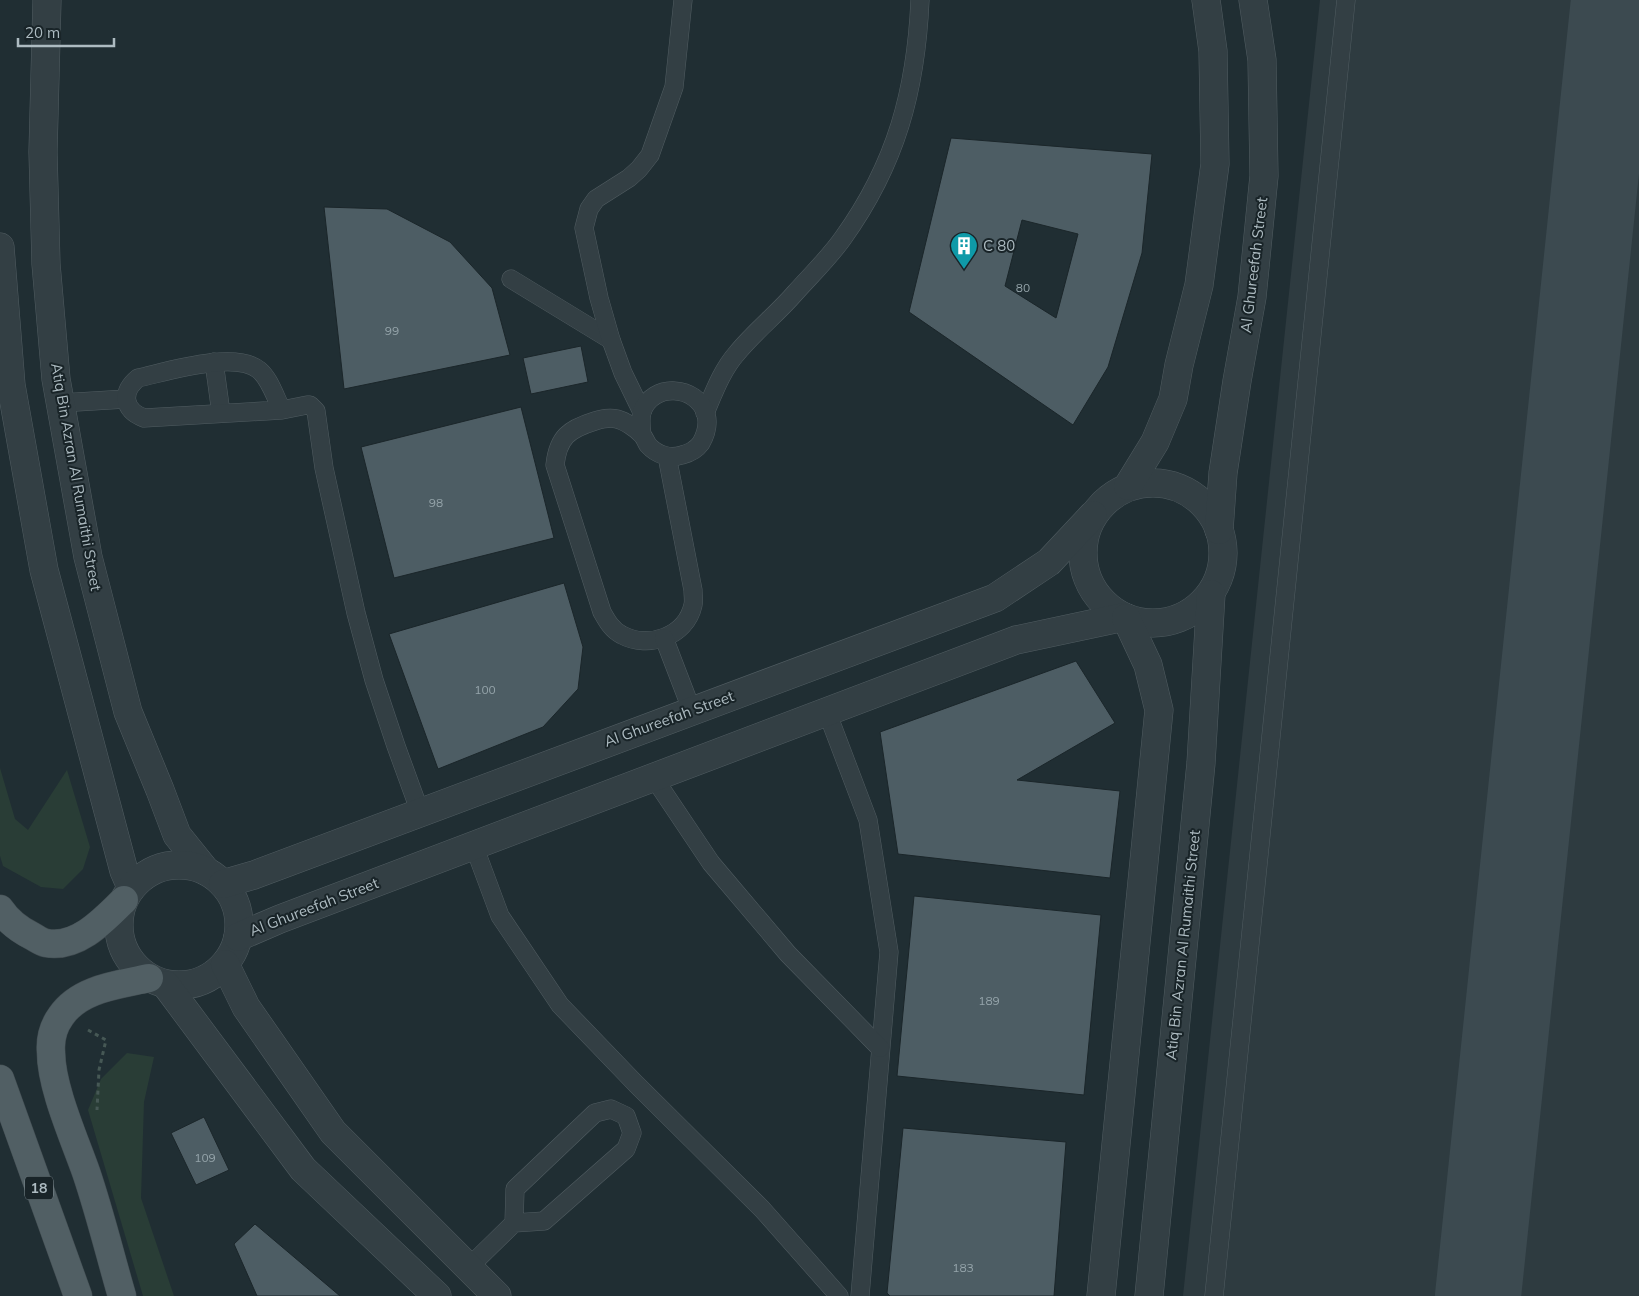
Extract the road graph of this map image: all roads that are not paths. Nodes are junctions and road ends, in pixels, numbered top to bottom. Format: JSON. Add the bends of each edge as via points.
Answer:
{"nodes":[{"id":1,"x":47,"y":0,"type":"edge"},
{"id":2,"x":683,"y":0,"type":"edge"},
{"id":3,"x":920,"y":0,"type":"edge"},
{"id":4,"x":1206,"y":0,"type":"edge"},
{"id":5,"x":1253,"y":0,"type":"edge"},
{"id":6,"x":1346,"y":0,"type":"edge"},
{"id":7,"x":0,"y":247,"type":"edge"},
{"id":8,"x":511,"y":279,"type":"dead end"},
{"id":9,"x":611,"y":340,"type":"junction"},
{"id":10,"x":214,"y":362,"type":"junction"},
{"id":11,"x":126,"y":399,"type":"junction"},
{"id":12,"x":60,"y":403,"type":"junction"},
{"id":13,"x":282,"y":410,"type":"junction"},
{"id":14,"x":642,"y":412,"type":"junction"},
{"id":15,"x":221,"y":413,"type":"junction"},
{"id":16,"x":705,"y":413,"type":"junction"},
{"id":17,"x":642,"y":435,"type":"junction"},
{"id":18,"x":667,"y":456,"type":"junction"},
{"id":19,"x":1128,"y":486,"type":"junction"},
{"id":20,"x":1093,"y":516,"type":"junction"},
{"id":21,"x":1219,"y":530,"type":"junction"},
{"id":22,"x":1211,"y":594,"type":"junction"},
{"id":23,"x":1125,"y":618,"type":"junction"},
{"id":24,"x":664,"y":638,"type":"junction"},
{"id":25,"x":692,"y":711,"type":"junction"},
{"id":26,"x":827,"y":712,"type":"junction"},
{"id":27,"x":654,"y":778,"type":"junction"},
{"id":28,"x":420,"y":812,"type":"junction"},
{"id":29,"x":474,"y":846,"type":"junction"},
{"id":30,"x":215,"y":877,"type":"junction"},
{"id":31,"x":127,"y":893,"type":"junction"},
{"id":32,"x":0,"y":909,"type":"edge"},
{"id":33,"x":238,"y":937,"type":"junction"},
{"id":34,"x":226,"y":964,"type":"junction"},
{"id":35,"x":158,"y":982,"type":"junction"},
{"id":36,"x":880,"y":1048,"type":"junction"},
{"id":37,"x":0,"y":1079,"type":"edge"},
{"id":38,"x":514,"y":1222,"type":"junction"},
{"id":39,"x":468,"y":1267,"type":"junction"},
{"id":40,"x":78,"y":1296,"type":"edge"},
{"id":41,"x":122,"y":1296,"type":"edge"},
{"id":42,"x":437,"y":1296,"type":"edge"},
{"id":43,"x":497,"y":1296,"type":"edge"},
{"id":44,"x":839,"y":1296,"type":"edge"},
{"id":45,"x":860,"y":1296,"type":"edge"},
{"id":46,"x":1101,"y":1296,"type":"edge"},
{"id":47,"x":1148,"y":1296,"type":"edge"},
{"id":48,"x":1214,"y":1296,"type":"edge"}],
"edges":[{"from":1,"to":12,"type":"street","name":"Atiq Bin Azran Al Rumaithi Street","via":[[42,152],[46,255]]},
{"from":2,"to":9,"type":"lane","via":[[674,87],[650,155],[629,178],[596,199],[586,216],[584,228],[589,256]]},
{"from":3,"to":16,"type":"lane","via":[[906,106],[882,172],[842,240],[736,354],[721,377]]},
{"from":4,"to":19,"type":"street","via":[[1213,51],[1215,164],[1199,285],[1173,399],[1155,442]]},
{"from":5,"to":21,"type":"street","name":"Al Ghureefah Street","via":[[1262,60],[1264,176],[1252,297],[1225,464]]},
{"from":6,"to":48,"type":"lane"},
{"from":7,"to":31,"type":"street","via":[[12,385],[44,570],[124,870]]},
{"from":8,"to":9,"type":"lane"},
{"from":9,"to":14,"type":"lane"},
{"from":10,"to":11,"type":"lane","via":[[138,378],[130,385]]},
{"from":10,"to":13,"type":"lane","via":[[241,362],[258,369]]},
{"from":10,"to":15,"type":"lane"},
{"from":11,"to":12,"type":"lane"},
{"from":11,"to":15,"type":"lane","via":[[130,409],[144,418]]},
{"from":12,"to":30,"type":"street","name":"Atiq Bin Azran Al Rumaithi Street","via":[[88,557],[128,712],[177,835]]},
{"from":13,"to":15,"type":"lane"},
{"from":13,"to":28,"type":"lane","via":[[310,405],[316,411],[324,468],[356,612],[384,708]]},
{"from":14,"to":16,"type":"lane","via":[[648,401],[669,390],[691,395]]},
{"from":14,"to":17,"type":"lane"},
{"from":16,"to":18,"type":"lane","via":[[705,436],[699,446],[690,453]]},
{"from":17,"to":18,"type":"lane","via":[[656,452]]},
{"from":17,"to":24,"type":"lane","via":[[617,419],[606,418],[578,426],[561,442],[555,465],[602,612],[610,625],[635,640],[650,642]]},
{"from":18,"to":24,"type":"lane","via":[[693,590],[693,605],[677,631]]},
{"from":19,"to":20,"type":"street","via":[[1108,498]]},
{"from":19,"to":21,"type":"street","via":[[1150,482],[1172,486],[1192,495],[1209,510]]},
{"from":20,"to":23,"type":"street","via":[[1084,538],[1083,562],[1090,584],[1104,604]]},
{"from":20,"to":25,"type":"street","name":"Al Ghureefah Street","via":[[1048,562],[995,598]]},
{"from":21,"to":22,"type":"street","via":[[1224,552],[1220,574]]},
{"from":22,"to":23,"type":"street","via":[[1198,608],[1181,618],[1143,623]]},
{"from":22,"to":47,"type":"street","name":"Atiq Bin Azran Al Rumaithi Street","via":[[1201,764]]},
{"from":23,"to":26,"type":"street","name":"Al Ghureefah Street","via":[[1016,640]]},
{"from":23,"to":46,"type":"street","via":[[1148,665],[1159,710]]},
{"from":24,"to":25,"type":"lane"},
{"from":25,"to":28,"type":"street","name":"Al Ghureefah Street"},
{"from":26,"to":27,"type":"street","name":"Al Ghureefah Street"},
{"from":26,"to":36,"type":"lane","via":[[868,820],[889,952]]},
{"from":27,"to":29,"type":"street","name":"Al Ghureefah Street"},
{"from":27,"to":36,"type":"lane","via":[[711,863],[788,954]]},
{"from":28,"to":30,"type":"street","name":"Al Ghureefah Street","via":[[254,875]]},
{"from":29,"to":33,"type":"street","name":"Al Ghureefah Street"},
{"from":29,"to":44,"type":"lane","via":[[500,916],[560,1005],[762,1209]]},
{"from":30,"to":31,"type":"street","via":[[187,865],[166,866],[146,873]]},
{"from":30,"to":33,"type":"street","via":[[234,899],[239,918]]},
{"from":31,"to":32,"type":"main road","via":[[105,918],[87,932],[64,943],[45,943],[17,929]]},
{"from":31,"to":35,"type":"street","via":[[119,917],[118,935],[124,953],[135,967]]},
{"from":33,"to":34,"type":"street"},
{"from":34,"to":35,"type":"street","via":[[199,983],[182,986]]},
{"from":34,"to":39,"type":"street","via":[[246,1007],[333,1132]]},
{"from":35,"to":41,"type":"main road","via":[[86,995],[62,1015],[53,1029],[50,1052],[55,1082],[87,1175]]},
{"from":35,"to":42,"type":"street","via":[[303,1169]]},
{"from":36,"to":45,"type":"lane"},
{"from":37,"to":40,"type":"main road","number":"18"},
{"from":38,"to":38,"type":"lane","via":[[544,1221],[626,1149],[632,1133],[626,1116],[611,1109],[595,1113],[514,1189]]},
{"from":38,"to":39,"type":"lane"},
{"from":39,"to":43,"type":"street"}]}
